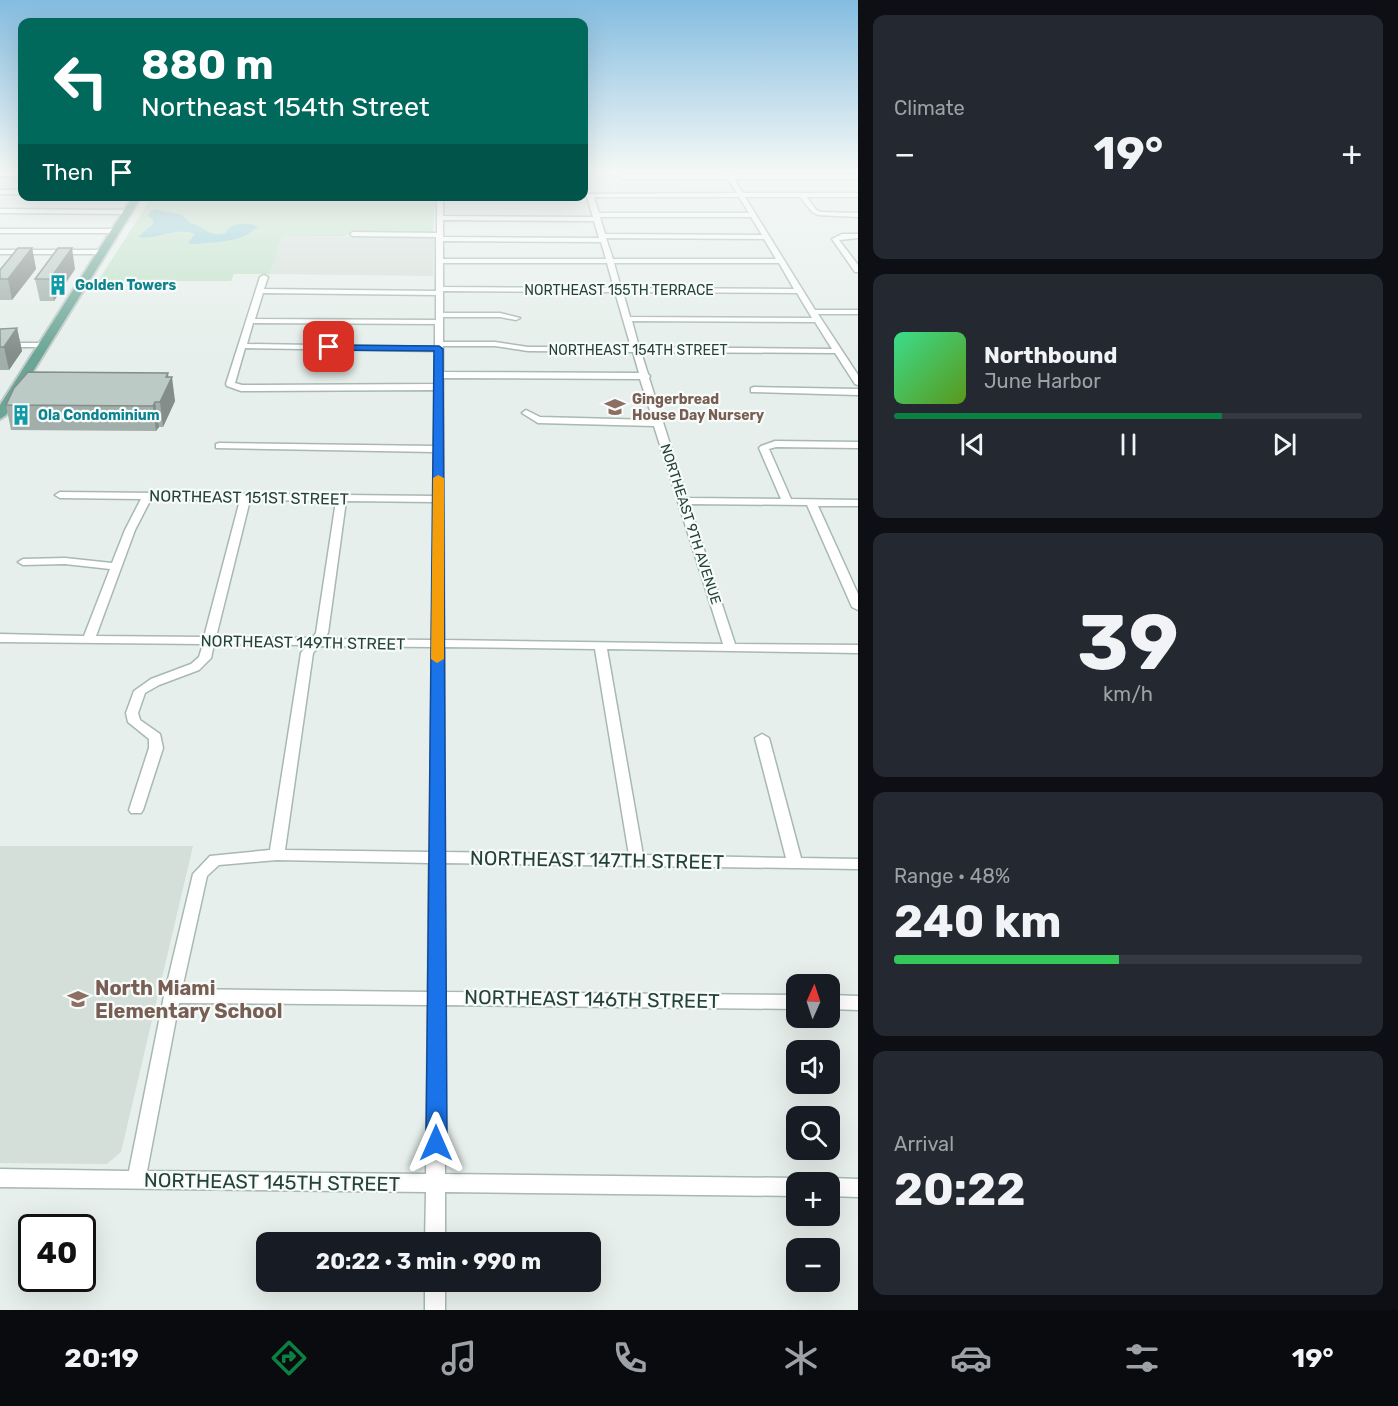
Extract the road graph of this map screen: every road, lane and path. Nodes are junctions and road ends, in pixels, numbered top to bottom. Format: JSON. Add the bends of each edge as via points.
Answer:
{"nodes":[{"id":1,"x":115,"y":233,"type":"edge"},
{"id":2,"x":440,"y":233,"type":"edge"},
{"id":3,"x":602,"y":233,"type":"edge"},
{"id":4,"x":764,"y":233,"type":"edge"},
{"id":5,"x":353,"y":234,"type":"dead end"},
{"id":6,"x":858,"y":236,"type":"edge"},
{"id":7,"x":440,"y":237,"type":"junction"},
{"id":8,"x":766,"y":237,"type":"junction"},
{"id":9,"x":603,"y":238,"type":"junction"},
{"id":10,"x":0,"y":252,"type":"edge"},
{"id":11,"x":104,"y":252,"type":"junction"},
{"id":12,"x":854,"y":259,"type":"edge"},
{"id":13,"x":610,"y":260,"type":"junction"},
{"id":14,"x":439,"y":261,"type":"junction"},
{"id":15,"x":780,"y":261,"type":"junction"},
{"id":16,"x":858,"y":270,"type":"edge"},
{"id":17,"x":264,"y":277,"type":"dead end"},
{"id":18,"x":619,"y":290,"type":"junction"},
{"id":19,"x":259,"y":291,"type":"junction"},
{"id":20,"x":439,"y":291,"type":"junction"},
{"id":21,"x":799,"y":291,"type":"junction"},
{"id":22,"x":858,"y":312,"type":"edge"},
{"id":23,"x":817,"y":316,"type":"junction"},
{"id":24,"x":439,"y":318,"type":"junction"},
{"id":25,"x":516,"y":318,"type":"dead end"},
{"id":26,"x":629,"y":319,"type":"junction"},
{"id":27,"x":250,"y":321,"type":"junction"},
{"id":28,"x":0,"y":345,"type":"edge"},
{"id":29,"x":44,"y":345,"type":"junction"},
{"id":30,"x":241,"y":346,"type":"junction"},
{"id":31,"x":439,"y":346,"type":"junction"},
{"id":32,"x":637,"y":350,"type":"junction"},
{"id":33,"x":839,"y":351,"type":"junction"},
{"id":34,"x":440,"y":375,"type":"junction"},
{"id":35,"x":646,"y":376,"type":"junction"},
{"id":36,"x":858,"y":382,"type":"edge"},
{"id":37,"x":438,"y":387,"type":"junction"},
{"id":38,"x":754,"y":390,"type":"dead end"},
{"id":39,"x":858,"y":392,"type":"edge"},
{"id":40,"x":526,"y":413,"type":"dead end"},
{"id":41,"x":0,"y":415,"type":"edge"},
{"id":42,"x":658,"y":423,"type":"junction"},
{"id":43,"x":858,"y":445,"type":"edge"},
{"id":44,"x":219,"y":446,"type":"dead end"},
{"id":45,"x":438,"y":448,"type":"junction"},
{"id":46,"x":60,"y":495,"type":"dead end"},
{"id":47,"x":147,"y":496,"type":"junction"},
{"id":48,"x":245,"y":498,"type":"junction"},
{"id":49,"x":341,"y":498,"type":"junction"},
{"id":50,"x":438,"y":499,"type":"junction"},
{"id":51,"x":684,"y":501,"type":"junction"},
{"id":52,"x":787,"y":502,"type":"junction"},
{"id":53,"x":811,"y":502,"type":"junction"},
{"id":54,"x":858,"y":503,"type":"edge"},
{"id":55,"x":23,"y":562,"type":"dead end"},
{"id":56,"x":117,"y":567,"type":"junction"},
{"id":57,"x":858,"y":607,"type":"edge"},
{"id":58,"x":0,"y":638,"type":"edge"},
{"id":59,"x":89,"y":639,"type":"junction"},
{"id":60,"x":209,"y":641,"type":"junction"},
{"id":61,"x":318,"y":641,"type":"junction"},
{"id":62,"x":437,"y":644,"type":"junction"},
{"id":63,"x":600,"y":645,"type":"junction"},
{"id":64,"x":730,"y":647,"type":"junction"},
{"id":65,"x":858,"y":649,"type":"edge"},
{"id":66,"x":762,"y":738,"type":"dead end"},
{"id":67,"x":136,"y":810,"type":"dead end"},
{"id":68,"x":277,"y":855,"type":"junction"},
{"id":69,"x":437,"y":858,"type":"junction"},
{"id":70,"x":637,"y":861,"type":"junction"},
{"id":71,"x":795,"y":863,"type":"junction"},
{"id":72,"x":858,"y":864,"type":"edge"},
{"id":73,"x":172,"y":996,"type":"junction"},
{"id":74,"x":437,"y":997,"type":"junction"},
{"id":75,"x":786,"y":1002,"type":"edge"},
{"id":76,"x":840,"y":1002,"type":"edge"},
{"id":77,"x":858,"y":1003,"type":"edge"},
{"id":78,"x":0,"y":1178,"type":"edge"},
{"id":79,"x":136,"y":1180,"type":"junction"},
{"id":80,"x":436,"y":1184,"type":"junction"},
{"id":81,"x":786,"y":1187,"type":"edge"},
{"id":82,"x":840,"y":1187,"type":"edge"},
{"id":83,"x":858,"y":1188,"type":"edge"},
{"id":84,"x":435,"y":1232,"type":"edge"},
{"id":85,"x":435,"y":1292,"type":"edge"},
{"id":86,"x":435,"y":1310,"type":"edge"}],
"edges":[{"from":1,"to":11,"type":"main road"},
{"from":2,"to":7,"type":"street"},
{"from":3,"to":9,"type":"street","name":"NORTHEAST 9TH AVENUE"},
{"from":4,"to":8,"type":"street"},
{"from":5,"to":7,"type":"street"},
{"from":6,"to":12,"type":"street","via":[[835,239]]},
{"from":7,"to":9,"type":"street"},
{"from":7,"to":14,"type":"street"},
{"from":8,"to":9,"type":"street"},
{"from":8,"to":15,"type":"street"},
{"from":9,"to":13,"type":"street","name":"NORTHEAST 9TH AVENUE"},
{"from":10,"to":11,"type":"street"},
{"from":11,"to":29,"type":"main road"},
{"from":12,"to":16,"type":"street"},
{"from":13,"to":14,"type":"street"},
{"from":13,"to":15,"type":"street"},
{"from":13,"to":18,"type":"street","name":"NORTHEAST 9TH AVENUE"},
{"from":14,"to":20,"type":"street"},
{"from":15,"to":21,"type":"street"},
{"from":17,"to":19,"type":"street"},
{"from":18,"to":20,"type":"street","name":"NORTHEAST 155TH TERRACE"},
{"from":18,"to":21,"type":"street","name":"NORTHEAST 155TH TERRACE"},
{"from":18,"to":26,"type":"street","name":"NORTHEAST 9TH AVENUE"},
{"from":19,"to":20,"type":"street","name":"NORTHEAST 155TH TERRACE"},
{"from":19,"to":27,"type":"street"},
{"from":20,"to":24,"type":"street"},
{"from":21,"to":23,"type":"street"},
{"from":22,"to":23,"type":"street"},
{"from":23,"to":26,"type":"street"},
{"from":23,"to":33,"type":"street"},
{"from":24,"to":25,"type":"street"},
{"from":24,"to":27,"type":"street"},
{"from":24,"to":31,"type":"street"},
{"from":26,"to":32,"type":"street","name":"NORTHEAST 9TH AVENUE"},
{"from":27,"to":30,"type":"street"},
{"from":28,"to":29,"type":"street"},
{"from":29,"to":41,"type":"main road"},
{"from":30,"to":31,"type":"street","name":"NORTHEAST 154TH STREET"},
{"from":30,"to":37,"type":"street","via":[[230,378],[230,384],[241,388]]},
{"from":31,"to":32,"type":"street","name":"NORTHEAST 154TH STREET","via":[[495,344],[528,349]]},
{"from":31,"to":34,"type":"street"},
{"from":32,"to":33,"type":"street","name":"NORTHEAST 154TH STREET"},
{"from":32,"to":35,"type":"street","name":"NORTHEAST 9TH AVENUE"},
{"from":33,"to":36,"type":"street"},
{"from":34,"to":35,"type":"street"},
{"from":34,"to":37,"type":"street"},
{"from":35,"to":42,"type":"street","name":"NORTHEAST 9TH AVENUE"},
{"from":37,"to":45,"type":"street"},
{"from":38,"to":39,"type":"street"},
{"from":40,"to":42,"type":"street","via":[[538,420]]},
{"from":42,"to":51,"type":"street","name":"NORTHEAST 9TH AVENUE"},
{"from":43,"to":52,"type":"street","via":[[775,444],[764,448]]},
{"from":44,"to":45,"type":"street"},
{"from":45,"to":50,"type":"street"},
{"from":46,"to":47,"type":"street","name":"NORTHEAST 151ST STREET"},
{"from":47,"to":48,"type":"street","name":"NORTHEAST 151ST STREET"},
{"from":47,"to":56,"type":"street"},
{"from":48,"to":49,"type":"street","name":"NORTHEAST 151ST STREET"},
{"from":48,"to":60,"type":"street"},
{"from":49,"to":50,"type":"street","name":"NORTHEAST 151ST STREET"},
{"from":49,"to":61,"type":"street"},
{"from":50,"to":62,"type":"street"},
{"from":51,"to":52,"type":"street"},
{"from":51,"to":64,"type":"street","name":"NORTHEAST 9TH AVENUE"},
{"from":52,"to":53,"type":"street"},
{"from":53,"to":54,"type":"street"},
{"from":53,"to":57,"type":"street"},
{"from":55,"to":56,"type":"street","via":[[65,561]]},
{"from":56,"to":59,"type":"street"},
{"from":58,"to":59,"type":"street","name":"NORTHEAST 149TH STREET"},
{"from":59,"to":60,"type":"street","name":"NORTHEAST 149TH STREET"},
{"from":60,"to":61,"type":"street","name":"NORTHEAST 149TH STREET"},
{"from":60,"to":67,"type":"street","via":[[205,658],[195,667],[140,691],[132,713],[134,722],[155,737],[156,747]]},
{"from":61,"to":62,"type":"street","name":"NORTHEAST 149TH STREET"},
{"from":61,"to":68,"type":"street","via":[[307,653]]},
{"from":62,"to":63,"type":"street","name":"NORTHEAST 149TH STREET"},
{"from":62,"to":69,"type":"street"},
{"from":63,"to":64,"type":"street","name":"NORTHEAST 149TH STREET"},
{"from":63,"to":70,"type":"street"},
{"from":64,"to":65,"type":"street","name":"NORTHEAST 149TH STREET"},
{"from":66,"to":71,"type":"street"},
{"from":68,"to":69,"type":"street","name":"NORTHEAST 147TH STREET"},
{"from":68,"to":73,"type":"street","name":"NORTHEAST 147TH STREET","via":[[214,860],[200,874]]},
{"from":69,"to":70,"type":"street","name":"NORTHEAST 147TH STREET"},
{"from":69,"to":74,"type":"street"},
{"from":70,"to":71,"type":"street","name":"NORTHEAST 147TH STREET"},
{"from":71,"to":72,"type":"street","name":"NORTHEAST 147TH STREET"},
{"from":73,"to":74,"type":"street","name":"NORTHEAST 146TH STREET"},
{"from":73,"to":79,"type":"street"},
{"from":74,"to":75,"type":"street","name":"NORTHEAST 146TH STREET"},
{"from":74,"to":80,"type":"street"},
{"from":76,"to":77,"type":"street"},
{"from":78,"to":79,"type":"street","name":"NORTHEAST 145TH STREET"},
{"from":79,"to":80,"type":"street","name":"NORTHEAST 145TH STREET"},
{"from":80,"to":81,"type":"street","name":"NORTHEAST 145TH STREET"},
{"from":80,"to":84,"type":"street"},
{"from":82,"to":83,"type":"street"},
{"from":85,"to":86,"type":"street"}]}
